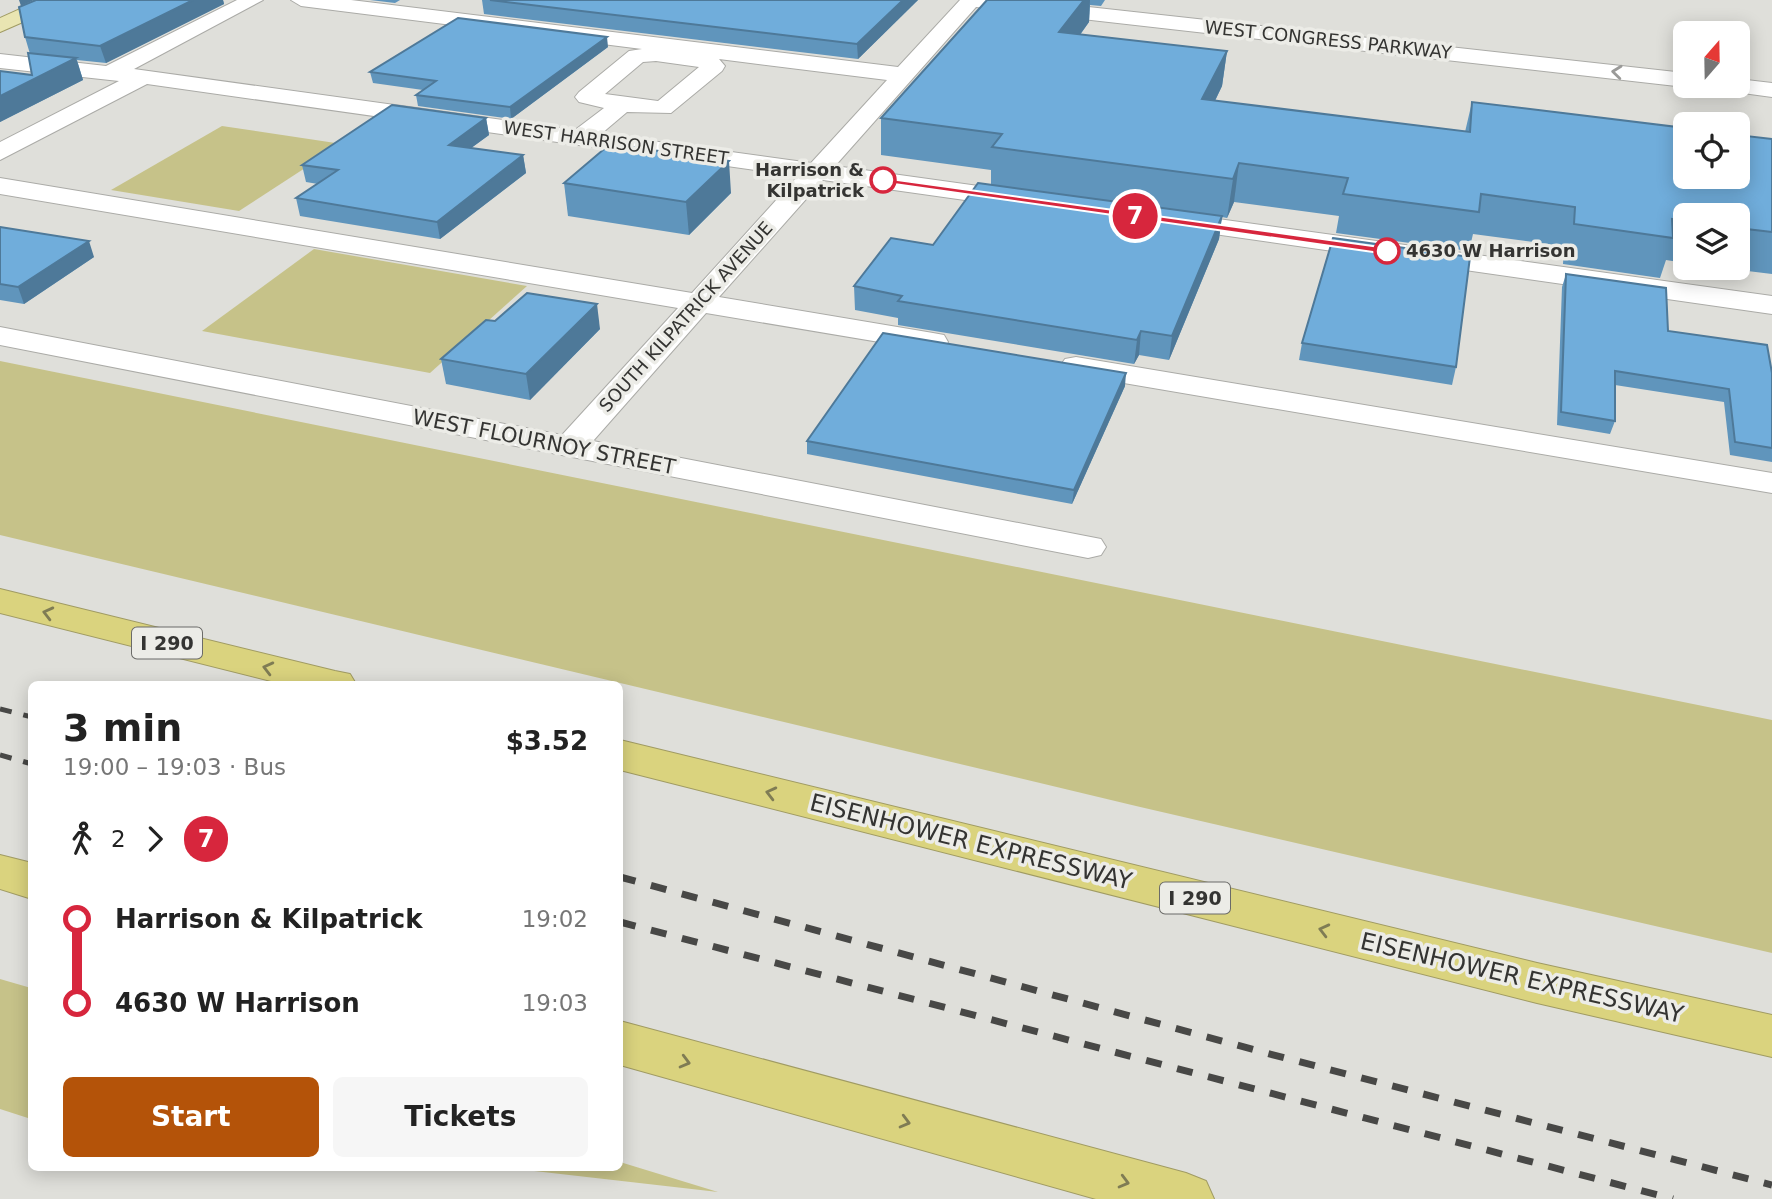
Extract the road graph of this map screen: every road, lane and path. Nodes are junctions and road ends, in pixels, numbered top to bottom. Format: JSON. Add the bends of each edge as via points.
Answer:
{"nodes":[{"id":1,"x":57,"y":0,"type":"edge"},
{"id":2,"x":253,"y":0,"type":"edge"},
{"id":3,"x":301,"y":0,"type":"edge"},
{"id":4,"x":971,"y":0,"type":"edge"},
{"id":5,"x":1157,"y":0,"type":"edge"},
{"id":6,"x":1145,"y":20,"type":"junction"},
{"id":7,"x":0,"y":26,"type":"edge"},
{"id":8,"x":0,"y":61,"type":"edge"},
{"id":9,"x":37,"y":65,"type":"junction"},
{"id":10,"x":108,"y":73,"type":"junction"},
{"id":11,"x":904,"y":75,"type":"junction"},
{"id":12,"x":144,"y":77,"type":"junction"},
{"id":13,"x":1673,"y":79,"type":"edge"},
{"id":14,"x":0,"y":83,"type":"edge"},
{"id":15,"x":1750,"y":88,"type":"edge"},
{"id":16,"x":1772,"y":90,"type":"edge"},
{"id":17,"x":622,"y":105,"type":"junction"},
{"id":18,"x":580,"y":138,"type":"junction"},
{"id":19,"x":0,"y":152,"type":"edge"},
{"id":20,"x":817,"y":171,"type":"junction"},
{"id":21,"x":0,"y":186,"type":"edge"},
{"id":22,"x":1049,"y":204,"type":"edge"},
{"id":23,"x":1144,"y":217,"type":"edge"},
{"id":24,"x":699,"y":303,"type":"junction"},
{"id":25,"x":1772,"y":305,"type":"edge"},
{"id":26,"x":0,"y":336,"type":"edge"},
{"id":27,"x":963,"y":347,"type":"edge"},
{"id":28,"x":1045,"y":361,"type":"edge"},
{"id":29,"x":569,"y":447,"type":"junction"},
{"id":30,"x":1772,"y":482,"type":"edge"},
{"id":31,"x":1088,"y":547,"type":"dead end"},
{"id":32,"x":0,"y":601,"type":"edge"},
{"id":33,"x":323,"y":681,"type":"edge"},
{"id":34,"x":623,"y":756,"type":"edge"},
{"id":35,"x":0,"y":872,"type":"edge"},
{"id":36,"x":28,"y":880,"type":"edge"},
{"id":37,"x":1772,"y":1037,"type":"edge"},
{"id":38,"x":623,"y":1044,"type":"edge"},
{"id":39,"x":1186,"y":1199,"type":"edge"}],
"edges":[{"from":1,"to":7,"type":"main road"},
{"from":2,"to":10,"type":"street"},
{"from":3,"to":11,"type":"street"},
{"from":4,"to":6,"type":"street","name":"WEST CONGRESS PARKWAY"},
{"from":4,"to":11,"type":"street","name":"SOUTH KILPATRICK AVENUE"},
{"from":5,"to":6,"type":"street"},
{"from":13,"to":6,"type":"street","name":"WEST CONGRESS PARKWAY","one_way":true},
{"from":8,"to":9,"type":"street","name":"WEST HARRISON STREET"},
{"from":9,"to":10,"type":"street","name":"WEST HARRISON STREET"},
{"from":9,"to":14,"type":"street"},
{"from":10,"to":12,"type":"street","name":"WEST HARRISON STREET"},
{"from":11,"to":20,"type":"street","name":"SOUTH KILPATRICK AVENUE"},
{"from":12,"to":18,"type":"street","name":"WEST HARRISON STREET"},
{"from":12,"to":19,"type":"street"},
{"from":15,"to":16,"type":"street"},
{"from":17,"to":17,"type":"street","via":[[663,108],[714,66],[656,54],[637,56],[587,97]]},
{"from":17,"to":18,"type":"street"},
{"from":18,"to":20,"type":"street","name":"WEST HARRISON STREET"},
{"from":20,"to":22,"type":"street","name":"WEST HARRISON STREET"},
{"from":20,"to":24,"type":"street","name":"SOUTH KILPATRICK AVENUE"},
{"from":21,"to":24,"type":"street"},
{"from":23,"to":25,"type":"street"},
{"from":24,"to":27,"type":"street"},
{"from":24,"to":29,"type":"street","name":"SOUTH KILPATRICK AVENUE"},
{"from":26,"to":29,"type":"street","name":"WEST FLOURNOY STREET"},
{"from":28,"to":30,"type":"street"},
{"from":29,"to":31,"type":"street","name":"WEST FLOURNOY STREET"},
{"from":33,"to":32,"type":"highway","number":"I 290","one_way":true},
{"from":37,"to":34,"type":"highway","name":"EISENHOWER EXPRESSWAY","number":"I 290","one_way":true},
{"from":35,"to":36,"type":"highway"},
{"from":38,"to":39,"type":"highway","one_way":true}]}
